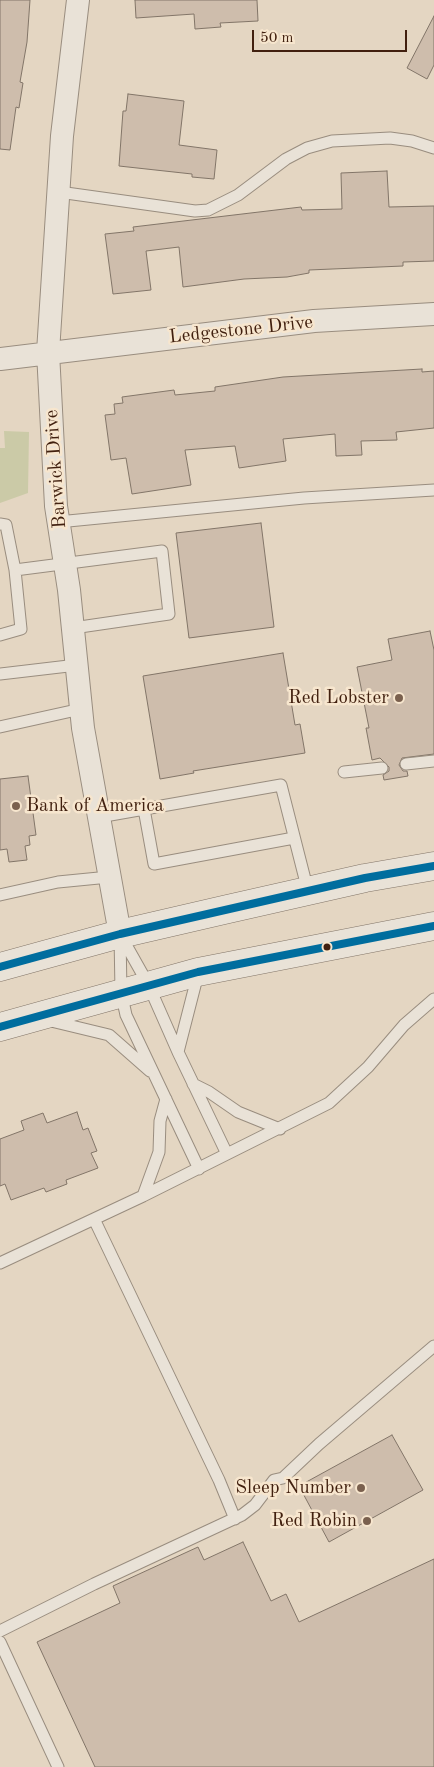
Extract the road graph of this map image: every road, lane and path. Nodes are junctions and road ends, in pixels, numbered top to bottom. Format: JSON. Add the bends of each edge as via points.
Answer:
{"nodes":[{"id":1,"x":78,"y":0,"type":"edge"},
{"id":2,"x":434,"y":148,"type":"edge"},
{"id":3,"x":59,"y":192,"type":"junction"},
{"id":4,"x":434,"y":314,"type":"edge"},
{"id":5,"x":48,"y":352,"type":"junction"},
{"id":6,"x":0,"y":359,"type":"edge"},
{"id":7,"x":434,"y":490,"type":"edge"},
{"id":8,"x":58,"y":522,"type":"junction"},
{"id":9,"x":0,"y":524,"type":"edge"},
{"id":10,"x":65,"y":562,"type":"junction"},
{"id":11,"x":15,"y":570,"type":"junction"},
{"id":12,"x":73,"y":628,"type":"junction"},
{"id":13,"x":0,"y":635,"type":"edge"},
{"id":14,"x":77,"y":665,"type":"junction"},
{"id":15,"x":0,"y":674,"type":"edge"},
{"id":16,"x":81,"y":709,"type":"junction"},
{"id":17,"x":0,"y":727,"type":"edge"},
{"id":18,"x":434,"y":761,"type":"edge"},
{"id":19,"x":406,"y":764,"type":"dead end"},
{"id":20,"x":382,"y":768,"type":"dead end"},
{"id":21,"x":344,"y":772,"type":"dead end"},
{"id":22,"x":144,"y":809,"type":"junction"},
{"id":23,"x":99,"y":818,"type":"junction"},
{"id":24,"x":294,"y":838,"type":"junction"},
{"id":25,"x":434,"y":866,"type":"edge"},
{"id":26,"x":109,"y":877,"type":"junction"},
{"id":27,"x":308,"y":891,"type":"junction"},
{"id":28,"x":0,"y":895,"type":"edge"},
{"id":29,"x":434,"y":926,"type":"edge"},
{"id":30,"x":120,"y":934,"type":"junction"},
{"id":31,"x":0,"y":967,"type":"edge"},
{"id":32,"x":198,"y":972,"type":"junction"},
{"id":33,"x":148,"y":984,"type":"junction"},
{"id":34,"x":120,"y":992,"type":"junction"},
{"id":35,"x":434,"y":999,"type":"edge"},
{"id":36,"x":32,"y":1017,"type":"junction"},
{"id":37,"x":0,"y":1027,"type":"edge"},
{"id":38,"x":178,"y":1052,"type":"junction"},
{"id":39,"x":154,"y":1075,"type":"junction"},
{"id":40,"x":193,"y":1084,"type":"junction"},
{"id":41,"x":166,"y":1099,"type":"junction"},
{"id":42,"x":280,"y":1129,"type":"junction"},
{"id":43,"x":227,"y":1154,"type":"junction"},
{"id":44,"x":199,"y":1169,"type":"junction"},
{"id":45,"x":144,"y":1196,"type":"junction"},
{"id":46,"x":94,"y":1219,"type":"junction"},
{"id":47,"x":0,"y":1263,"type":"edge"},
{"id":48,"x":434,"y":1346,"type":"edge"},
{"id":49,"x":235,"y":1518,"type":"junction"},
{"id":50,"x":0,"y":1631,"type":"edge"},
{"id":51,"x":0,"y":1642,"type":"edge"},
{"id":52,"x":58,"y":1767,"type":"edge"}],
"edges":[{"from":1,"to":3,"type":"street","name":"Barwick Drive","via":[[62,136]]},
{"from":2,"to":3,"type":"lane","via":[[390,138],[332,141],[286,158],[238,195],[208,210],[195,211]]},
{"from":3,"to":5,"type":"street","name":"Barwick Drive"},
{"from":4,"to":5,"type":"street","name":"Ledgestone Drive","via":[[314,321]]},
{"from":5,"to":6,"type":"street","name":"Ledgestone Drive"},
{"from":5,"to":8,"type":"street","name":"Barwick Drive"},
{"from":7,"to":8,"type":"lane","via":[[304,498]]},
{"from":8,"to":10,"type":"street","name":"Barwick Drive"},
{"from":9,"to":11,"type":"lane","via":[[6,525]]},
{"from":10,"to":11,"type":"lane"},
{"from":10,"to":12,"type":"street","name":"Barwick Drive"},
{"from":10,"to":12,"type":"lane","via":[[162,551],[169,614]]},
{"from":11,"to":13,"type":"lane","via":[[21,628]]},
{"from":12,"to":14,"type":"street","name":"Barwick Drive"},
{"from":14,"to":15,"type":"lane"},
{"from":14,"to":16,"type":"street","name":"Barwick Drive"},
{"from":16,"to":17,"type":"lane"},
{"from":16,"to":23,"type":"street","name":"Barwick Drive"},
{"from":18,"to":19,"type":"lane"},
{"from":20,"to":21,"type":"lane"},
{"from":22,"to":23,"type":"lane"},
{"from":22,"to":24,"type":"lane","via":[[281,785]]},
{"from":22,"to":24,"type":"lane","via":[[154,864]]},
{"from":23,"to":26,"type":"street","name":"Barwick Drive"},
{"from":24,"to":27,"type":"lane"},
{"from":25,"to":27,"type":"main road"},
{"from":26,"to":28,"type":"lane","via":[[58,882]]},
{"from":26,"to":30,"type":"street","name":"Barwick Drive"},
{"from":27,"to":30,"type":"main road"},
{"from":29,"to":32,"type":"main road"},
{"from":30,"to":31,"type":"main road"},
{"from":30,"to":33,"type":"lane"},
{"from":30,"to":34,"type":"lane"},
{"from":32,"to":33,"type":"main road"},
{"from":32,"to":38,"type":"lane"},
{"from":33,"to":34,"type":"main road"},
{"from":33,"to":38,"type":"lane"},
{"from":34,"to":36,"type":"main road"},
{"from":34,"to":39,"type":"lane","via":[[126,1015]]},
{"from":35,"to":42,"type":"lane","via":[[404,1025],[345,1090],[329,1103]]},
{"from":36,"to":37,"type":"main road"},
{"from":36,"to":39,"type":"lane","via":[[108,1035]]},
{"from":38,"to":40,"type":"lane"},
{"from":39,"to":41,"type":"lane"},
{"from":40,"to":42,"type":"lane","via":[[238,1112]]},
{"from":40,"to":43,"type":"lane"},
{"from":41,"to":44,"type":"lane"},
{"from":41,"to":45,"type":"lane","via":[[160,1121],[160,1152]]},
{"from":42,"to":43,"type":"lane"},
{"from":43,"to":44,"type":"lane"},
{"from":44,"to":45,"type":"lane"},
{"from":45,"to":46,"type":"lane"},
{"from":46,"to":47,"type":"lane"},
{"from":46,"to":49,"type":"lane","via":[[220,1480]]},
{"from":48,"to":49,"type":"lane","via":[[283,1478],[274,1480],[255,1505]]},
{"from":49,"to":50,"type":"lane"},
{"from":51,"to":52,"type":"lane"}]}
